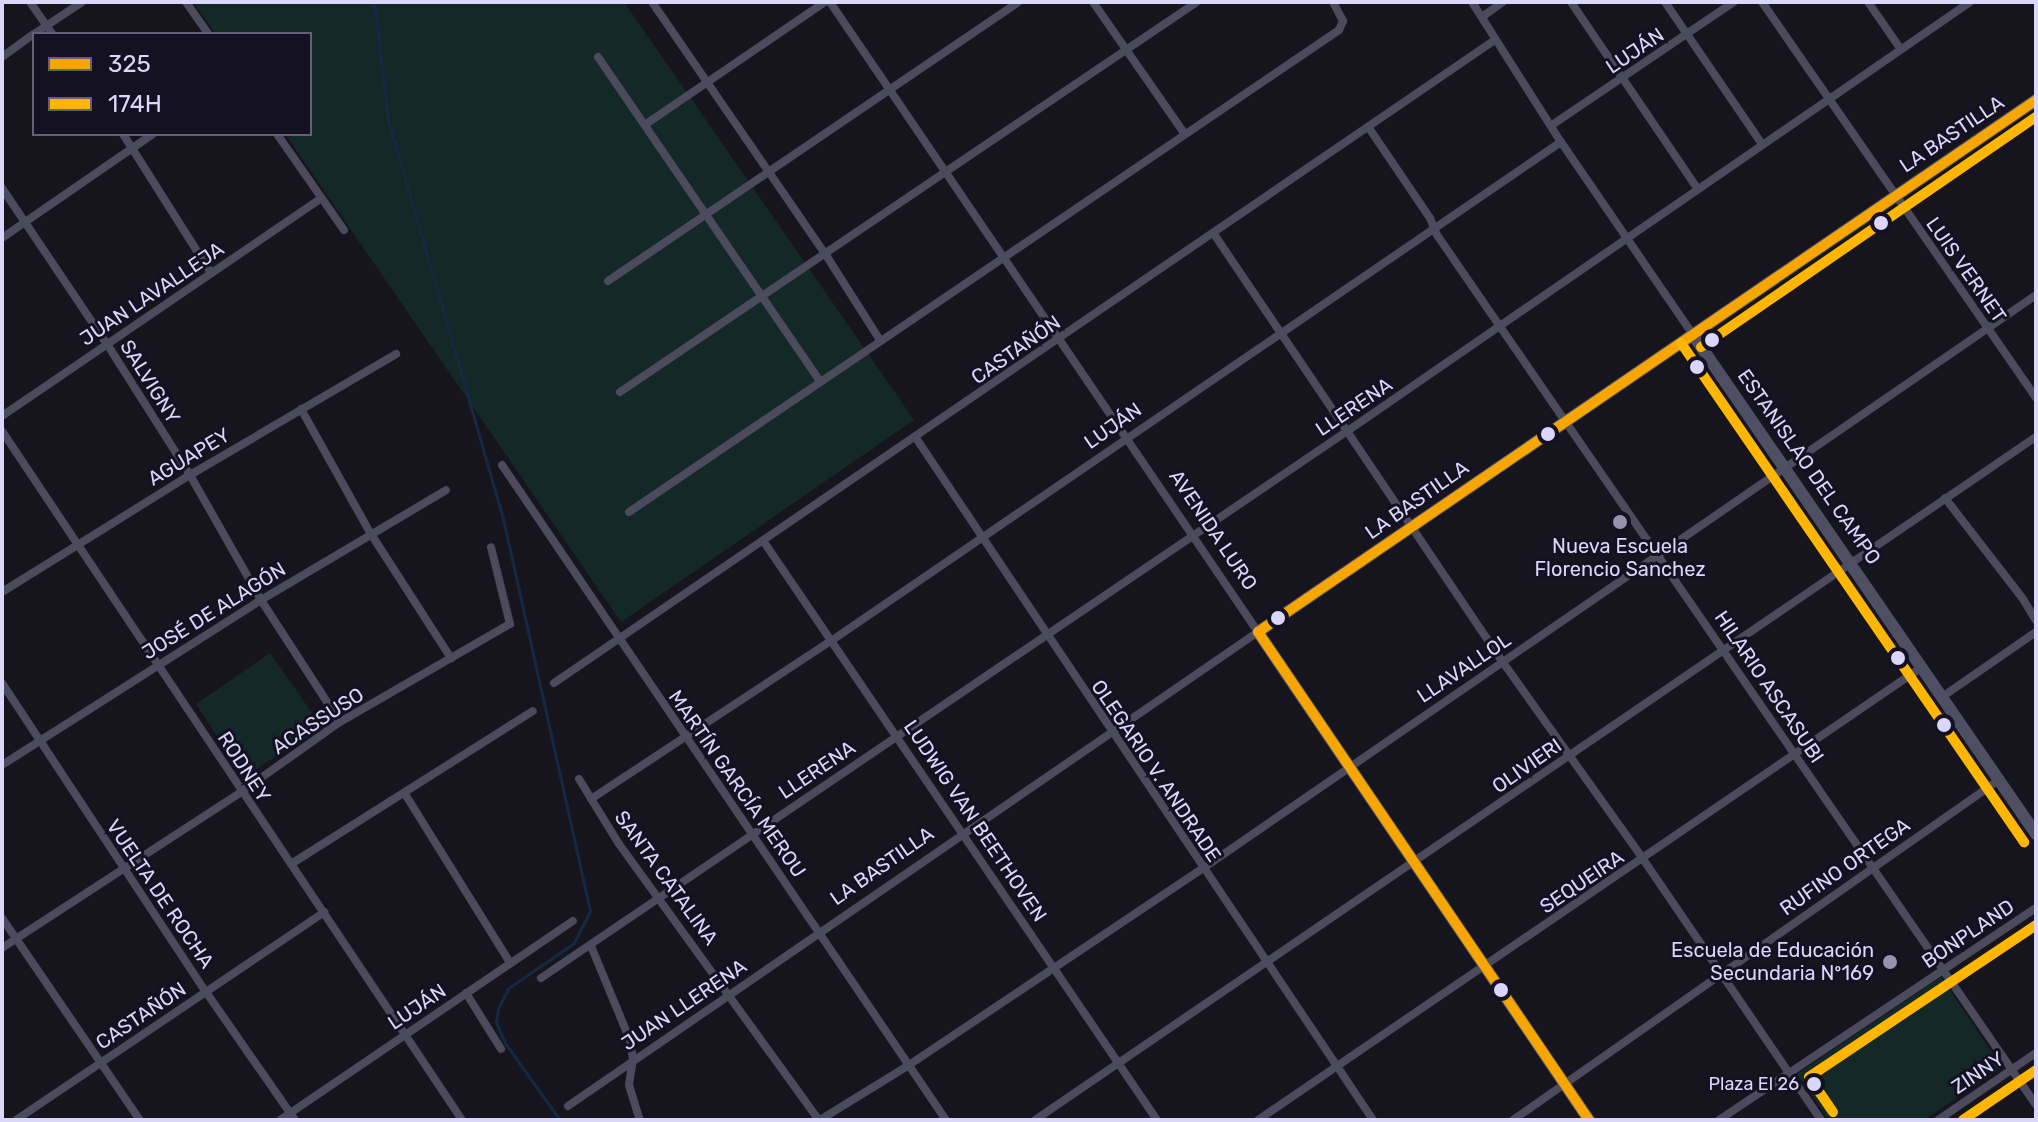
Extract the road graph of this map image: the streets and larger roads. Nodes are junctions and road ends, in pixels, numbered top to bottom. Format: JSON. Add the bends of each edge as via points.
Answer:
{"nodes":[{"id":1,"x":30,"y":2,"type":"edge"},
{"id":2,"x":82,"y":2,"type":"edge"},
{"id":3,"x":186,"y":2,"type":"edge"},
{"id":4,"x":652,"y":2,"type":"edge"},
{"id":5,"x":828,"y":2,"type":"edge"},
{"id":6,"x":1018,"y":2,"type":"edge"},
{"id":7,"x":1093,"y":2,"type":"edge"},
{"id":8,"x":1197,"y":2,"type":"edge"},
{"id":9,"x":1333,"y":2,"type":"edge"},
{"id":10,"x":1472,"y":2,"type":"edge"},
{"id":11,"x":1503,"y":2,"type":"edge"},
{"id":12,"x":1571,"y":2,"type":"edge"},
{"id":13,"x":1665,"y":2,"type":"edge"},
{"id":14,"x":1734,"y":2,"type":"edge"},
{"id":15,"x":1762,"y":2,"type":"edge"},
{"id":16,"x":1868,"y":2,"type":"edge"},
{"id":17,"x":1964,"y":4,"type":"edge"},
{"id":18,"x":1482,"y":17,"type":"junction"},
{"id":19,"x":46,"y":26,"type":"junction"},
{"id":20,"x":37,"y":32,"type":"edge"},
{"id":21,"x":50,"y":32,"type":"edge"},
{"id":22,"x":207,"y":32,"type":"edge"},
{"id":23,"x":32,"y":35,"type":"edge"},
{"id":24,"x":1687,"y":35,"type":"junction"},
{"id":25,"x":1495,"y":40,"type":"junction"},
{"id":26,"x":1900,"y":48,"type":"junction"},
{"id":27,"x":1127,"y":50,"type":"junction"},
{"id":28,"x":2,"y":57,"type":"edge"},
{"id":29,"x":598,"y":57,"type":"dead end"},
{"id":30,"x":1623,"y":78,"type":"junction"},
{"id":31,"x":707,"y":82,"type":"junction"},
{"id":32,"x":890,"y":89,"type":"junction"},
{"id":33,"x":2036,"y":100,"type":"edge"},
{"id":34,"x":1827,"y":101,"type":"junction"},
{"id":35,"x":646,"y":124,"type":"junction"},
{"id":36,"x":1552,"y":125,"type":"junction"},
{"id":37,"x":1369,"y":128,"type":"junction"},
{"id":38,"x":1184,"y":133,"type":"junction"},
{"id":39,"x":124,"y":136,"type":"edge"},
{"id":40,"x":150,"y":136,"type":"edge"},
{"id":41,"x":278,"y":136,"type":"edge"},
{"id":42,"x":1561,"y":142,"type":"junction"},
{"id":43,"x":1762,"y":144,"type":"junction"},
{"id":44,"x":132,"y":148,"type":"junction"},
{"id":45,"x":769,"y":172,"type":"junction"},
{"id":46,"x":946,"y":173,"type":"junction"},
{"id":47,"x":2,"y":188,"type":"edge"},
{"id":48,"x":1697,"y":188,"type":"junction"},
{"id":49,"x":1895,"y":197,"type":"junction"},
{"id":50,"x":321,"y":198,"type":"junction"},
{"id":51,"x":707,"y":215,"type":"junction"},
{"id":52,"x":25,"y":223,"type":"junction"},
{"id":53,"x":1433,"y":225,"type":"junction"},
{"id":54,"x":344,"y":230,"type":"dead end"},
{"id":55,"x":1214,"y":234,"type":"junction"},
{"id":56,"x":2,"y":238,"type":"edge"},
{"id":57,"x":1628,"y":238,"type":"junction"},
{"id":58,"x":826,"y":255,"type":"junction"},
{"id":59,"x":1003,"y":256,"type":"junction"},
{"id":60,"x":211,"y":273,"type":"junction"},
{"id":61,"x":608,"y":281,"type":"dead end"},
{"id":62,"x":2036,"y":295,"type":"edge"},
{"id":63,"x":763,"y":296,"type":"junction"},
{"id":64,"x":1500,"y":325,"type":"junction"},
{"id":65,"x":1988,"y":328,"type":"junction"},
{"id":66,"x":1279,"y":332,"type":"junction"},
{"id":67,"x":1693,"y":335,"type":"junction"},
{"id":68,"x":880,"y":340,"type":"junction"},
{"id":69,"x":1060,"y":340,"type":"junction"},
{"id":70,"x":107,"y":344,"type":"junction"},
{"id":71,"x":396,"y":354,"type":"dead end"},
{"id":72,"x":820,"y":381,"type":"junction"},
{"id":73,"x":620,"y":392,"type":"dead end"},
{"id":74,"x":2036,"y":398,"type":"edge"},
{"id":75,"x":301,"y":409,"type":"junction"},
{"id":76,"x":2,"y":416,"type":"edge"},
{"id":77,"x":1566,"y":422,"type":"junction"},
{"id":78,"x":2,"y":431,"type":"edge"},
{"id":79,"x":1346,"y":432,"type":"junction"},
{"id":80,"x":1126,"y":437,"type":"junction"},
{"id":81,"x":2036,"y":437,"type":"edge"},
{"id":82,"x":916,"y":438,"type":"junction"},
{"id":83,"x":502,"y":465,"type":"dead end"},
{"id":84,"x":1785,"y":468,"type":"junction"},
{"id":85,"x":190,"y":475,"type":"junction"},
{"id":86,"x":446,"y":490,"type":"dead end"},
{"id":87,"x":1945,"y":498,"type":"junction"},
{"id":88,"x":629,"y":512,"type":"dead end"},
{"id":89,"x":1413,"y":528,"type":"junction"},
{"id":90,"x":371,"y":534,"type":"junction"},
{"id":91,"x":1193,"y":534,"type":"junction"},
{"id":92,"x":983,"y":536,"type":"junction"},
{"id":93,"x":764,"y":542,"type":"junction"},
{"id":94,"x":77,"y":545,"type":"junction"},
{"id":95,"x":491,"y":547,"type":"dead end"},
{"id":96,"x":1659,"y":555,"type":"junction"},
{"id":97,"x":1851,"y":563,"type":"junction"},
{"id":98,"x":2,"y":592,"type":"edge"},
{"id":99,"x":261,"y":600,"type":"junction"},
{"id":100,"x":2036,"y":621,"type":"edge"},
{"id":101,"x":1258,"y":632,"type":"junction"},
{"id":102,"x":2036,"y":632,"type":"edge"},
{"id":103,"x":1046,"y":635,"type":"junction"},
{"id":104,"x":619,"y":640,"type":"junction"},
{"id":105,"x":831,"y":641,"type":"junction"},
{"id":106,"x":1724,"y":650,"type":"junction"},
{"id":107,"x":451,"y":658,"type":"junction"},
{"id":108,"x":1502,"y":661,"type":"junction"},
{"id":109,"x":159,"y":664,"type":"junction"},
{"id":110,"x":1922,"y":667,"type":"junction"},
{"id":111,"x":2,"y":683,"type":"edge"},
{"id":112,"x":554,"y":683,"type":"dead end"},
{"id":113,"x":1942,"y":697,"type":"junction"},
{"id":114,"x":533,"y":711,"type":"dead end"},
{"id":115,"x":340,"y":722,"type":"junction"},
{"id":116,"x":1111,"y":732,"type":"junction"},
{"id":117,"x":897,"y":736,"type":"junction"},
{"id":118,"x":685,"y":739,"type":"junction"},
{"id":119,"x":39,"y":741,"type":"junction"},
{"id":120,"x":1795,"y":754,"type":"junction"},
{"id":121,"x":1570,"y":756,"type":"junction"},
{"id":122,"x":2,"y":765,"type":"edge"},
{"id":123,"x":1349,"y":767,"type":"junction"},
{"id":124,"x":579,"y":779,"type":"dead end"},
{"id":125,"x":1999,"y":780,"type":"junction"},
{"id":126,"x":241,"y":792,"type":"junction"},
{"id":127,"x":405,"y":794,"type":"junction"},
{"id":128,"x":591,"y":799,"type":"junction"},
{"id":129,"x":2035,"y":830,"type":"edge"},
{"id":130,"x":965,"y":833,"type":"junction"},
{"id":131,"x":753,"y":834,"type":"junction"},
{"id":132,"x":1643,"y":859,"type":"junction"},
{"id":133,"x":1415,"y":863,"type":"junction"},
{"id":134,"x":291,"y":864,"type":"junction"},
{"id":135,"x":1873,"y":867,"type":"junction"},
{"id":136,"x":1202,"y":869,"type":"junction"},
{"id":137,"x":124,"y":870,"type":"junction"},
{"id":138,"x":659,"y":898,"type":"junction"},
{"id":139,"x":2036,"y":908,"type":"edge"},
{"id":140,"x":324,"y":912,"type":"junction"},
{"id":141,"x":2,"y":918,"type":"edge"},
{"id":142,"x":573,"y":921,"type":"dead end"},
{"id":143,"x":820,"y":932,"type":"junction"},
{"id":144,"x":16,"y":939,"type":"junction"},
{"id":145,"x":591,"y":946,"type":"junction"},
{"id":146,"x":2,"y":948,"type":"edge"},
{"id":147,"x":510,"y":963,"type":"junction"},
{"id":148,"x":1268,"y":964,"type":"junction"},
{"id":149,"x":1485,"y":967,"type":"junction"},
{"id":150,"x":1055,"y":968,"type":"junction"},
{"id":151,"x":1945,"y":969,"type":"junction"},
{"id":152,"x":1720,"y":973,"type":"junction"},
{"id":153,"x":541,"y":978,"type":"dead end"},
{"id":154,"x":206,"y":992,"type":"junction"},
{"id":155,"x":466,"y":993,"type":"junction"},
{"id":156,"x":730,"y":993,"type":"junction"},
{"id":157,"x":405,"y":1034,"type":"junction"},
{"id":158,"x":501,"y":1049,"type":"dead end"},
{"id":159,"x":2036,"y":1053,"type":"edge"},
{"id":160,"x":633,"y":1059,"type":"junction"},
{"id":161,"x":101,"y":1062,"type":"junction"},
{"id":162,"x":1119,"y":1063,"type":"junction"},
{"id":163,"x":909,"y":1065,"type":"junction"},
{"id":164,"x":1336,"y":1066,"type":"junction"},
{"id":165,"x":2012,"y":1069,"type":"junction"},
{"id":166,"x":1789,"y":1073,"type":"junction"},
{"id":167,"x":1564,"y":1084,"type":"junction"},
{"id":168,"x":2036,"y":1105,"type":"edge"},
{"id":169,"x":568,"y":1106,"type":"dead end"},
{"id":170,"x":293,"y":1116,"type":"edge"},
{"id":171,"x":16,"y":1120,"type":"edge"},
{"id":172,"x":140,"y":1120,"type":"edge"},
{"id":173,"x":280,"y":1120,"type":"edge"},
{"id":174,"x":462,"y":1120,"type":"edge"},
{"id":175,"x":640,"y":1120,"type":"edge"},
{"id":176,"x":820,"y":1120,"type":"edge"},
{"id":177,"x":946,"y":1120,"type":"edge"},
{"id":178,"x":1035,"y":1120,"type":"edge"},
{"id":179,"x":1157,"y":1120,"type":"edge"},
{"id":180,"x":1258,"y":1120,"type":"edge"},
{"id":181,"x":1373,"y":1120,"type":"edge"},
{"id":182,"x":1513,"y":1120,"type":"edge"},
{"id":183,"x":1589,"y":1120,"type":"edge"},
{"id":184,"x":1719,"y":1120,"type":"edge"},
{"id":185,"x":1821,"y":1120,"type":"edge"},
{"id":186,"x":1938,"y":1120,"type":"edge"}],
"edges":[{"from":1,"to":19,"type":"street"},
{"from":2,"to":19,"type":"street"},
{"from":3,"to":22,"type":"street"},
{"from":4,"to":31,"type":"street"},
{"from":5,"to":31,"type":"street"},
{"from":5,"to":32,"type":"street","name":"AVENIDA LURO"},
{"from":6,"to":32,"type":"street"},
{"from":7,"to":27,"type":"street"},
{"from":8,"to":27,"type":"street"},
{"from":9,"to":38,"type":"street","via":[[1343,21],[1339,30]]},
{"from":10,"to":18,"type":"street","name":"ESTANISLAO DEL CAMPO"},
{"from":11,"to":18,"type":"street"},
{"from":12,"to":30,"type":"street"},
{"from":13,"to":24,"type":"street"},
{"from":14,"to":24,"type":"street","name":"LUJÁN"},
{"from":15,"to":34,"type":"street","name":"LUIS VERNET"},
{"from":16,"to":26,"type":"street"},
{"from":17,"to":26,"type":"street","name":"LLERENA"},
{"from":18,"to":25,"type":"street","name":"ESTANISLAO DEL CAMPO"},
{"from":19,"to":20,"type":"street"},
{"from":19,"to":21,"type":"street"},
{"from":23,"to":28,"type":"street"},
{"from":24,"to":30,"type":"street","name":"LUJÁN"},
{"from":24,"to":43,"type":"street"},
{"from":25,"to":36,"type":"street","name":"ESTANISLAO DEL CAMPO"},
{"from":25,"to":37,"type":"street","name":"CASTAÑÓN"},
{"from":26,"to":34,"type":"street","name":"LLERENA"},
{"from":27,"to":38,"type":"street"},
{"from":27,"to":46,"type":"street"},
{"from":29,"to":35,"type":"street"},
{"from":30,"to":36,"type":"street","name":"LUJÁN"},
{"from":30,"to":48,"type":"street"},
{"from":31,"to":35,"type":"street"},
{"from":31,"to":45,"type":"street"},
{"from":32,"to":45,"type":"street"},
{"from":32,"to":46,"type":"street","name":"AVENIDA LURO"},
{"from":33,"to":49,"type":"street","name":"LA BASTILLA"},
{"from":34,"to":43,"type":"street","name":"LLERENA"},
{"from":34,"to":49,"type":"street","name":"LUIS VERNET"},
{"from":35,"to":51,"type":"street"},
{"from":36,"to":42,"type":"street","name":"ESTANISLAO DEL CAMPO"},
{"from":37,"to":53,"type":"street","name":"HILARIO ASCASUBI"},
{"from":37,"to":55,"type":"street","name":"CASTAÑÓN"},
{"from":38,"to":59,"type":"street"},
{"from":39,"to":44,"type":"street"},
{"from":40,"to":44,"type":"street"},
{"from":41,"to":50,"type":"street"},
{"from":42,"to":53,"type":"street","name":"LUJÁN"},
{"from":42,"to":57,"type":"street","name":"ESTANISLAO DEL CAMPO"},
{"from":43,"to":48,"type":"street","name":"LLERENA"},
{"from":44,"to":52,"type":"street"},
{"from":44,"to":60,"type":"street"},
{"from":45,"to":51,"type":"street"},
{"from":45,"to":58,"type":"street"},
{"from":46,"to":58,"type":"street"},
{"from":46,"to":59,"type":"street","name":"AVENIDA LURO"},
{"from":47,"to":52,"type":"street","name":"SALVIGNY"},
{"from":48,"to":57,"type":"street","name":"LLERENA"},
{"from":49,"to":65,"type":"street","name":"LUIS VERNET"},
{"from":49,"to":67,"type":"street","name":"LA BASTILLA"},
{"from":50,"to":54,"type":"street"},
{"from":50,"to":60,"type":"street","name":"JUAN LAVALLEJA"},
{"from":51,"to":61,"type":"street"},
{"from":51,"to":63,"type":"street"},
{"from":52,"to":56,"type":"street"},
{"from":52,"to":70,"type":"street","name":"SALVIGNY"},
{"from":53,"to":64,"type":"street","name":"HILARIO ASCASUBI"},
{"from":53,"to":66,"type":"street","name":"LUJÁN"},
{"from":55,"to":66,"type":"street"},
{"from":55,"to":69,"type":"street","name":"CASTAÑÓN"},
{"from":57,"to":64,"type":"street","name":"LLERENA"},
{"from":57,"to":67,"type":"street","name":"ESTANISLAO DEL CAMPO"},
{"from":58,"to":63,"type":"street"},
{"from":58,"to":68,"type":"street"},
{"from":59,"to":68,"type":"street"},
{"from":59,"to":69,"type":"street","name":"AVENIDA LURO"},
{"from":60,"to":70,"type":"street","name":"JUAN LAVALLEJA"},
{"from":62,"to":65,"type":"street","name":"LLAVALLOL"},
{"from":63,"to":72,"type":"street"},
{"from":63,"to":73,"type":"street"},
{"from":64,"to":77,"type":"street","name":"HILARIO ASCASUBI"},
{"from":64,"to":79,"type":"street","name":"LLERENA"},
{"from":65,"to":74,"type":"street","name":"LUIS VERNET"},
{"from":65,"to":84,"type":"street","name":"LLAVALLOL"},
{"from":66,"to":79,"type":"street"},
{"from":66,"to":80,"type":"street","name":"LUJÁN"},
{"from":67,"to":77,"type":"street","name":"LA BASTILLA"},
{"from":67,"to":84,"type":"street","name":"ESTANISLAO DEL CAMPO"},
{"from":68,"to":72,"type":"street"},
{"from":69,"to":80,"type":"street","name":"AVENIDA LURO"},
{"from":69,"to":82,"type":"street","name":"CASTAÑÓN"},
{"from":70,"to":76,"type":"street","name":"JUAN LAVALLEJA"},
{"from":70,"to":85,"type":"street","name":"SALVIGNY"},
{"from":71,"to":75,"type":"street","name":"AGUAPEY"},
{"from":72,"to":88,"type":"street"},
{"from":75,"to":85,"type":"street","name":"AGUAPEY"},
{"from":75,"to":90,"type":"street"},
{"from":77,"to":89,"type":"street","name":"LA BASTILLA"},
{"from":77,"to":96,"type":"street","name":"HILARIO ASCASUBI"},
{"from":78,"to":94,"type":"street","name":"RODNEY"},
{"from":79,"to":89,"type":"street"},
{"from":79,"to":91,"type":"street","name":"LLERENA"},
{"from":80,"to":91,"type":"street","name":"AVENIDA LURO"},
{"from":80,"to":92,"type":"street","name":"LUJÁN"},
{"from":81,"to":87,"type":"street","name":"OLIVIERI"},
{"from":82,"to":92,"type":"street","name":"OLEGARIO V. ANDRADE"},
{"from":82,"to":93,"type":"street","name":"CASTAÑÓN"},
{"from":83,"to":104,"type":"street","name":"MARTÍN GARCÍA MEROU"},
{"from":84,"to":96,"type":"street","name":"LLAVALLOL"},
{"from":84,"to":97,"type":"street","name":"ESTANISLAO DEL CAMPO"},
{"from":85,"to":94,"type":"street","name":"AGUAPEY"},
{"from":85,"to":99,"type":"street","name":"SALVIGNY"},
{"from":86,"to":90,"type":"street","name":"JOSÉ DE ALAGÓN"},
{"from":87,"to":97,"type":"street","name":"OLIVIERI"},
{"from":87,"to":100,"type":"street"},
{"from":89,"to":101,"type":"street","name":"LA BASTILLA"},
{"from":89,"to":108,"type":"street"},
{"from":90,"to":99,"type":"street","name":"JOSÉ DE ALAGÓN"},
{"from":90,"to":107,"type":"street"},
{"from":91,"to":101,"type":"street","name":"AVENIDA LURO"},
{"from":91,"to":103,"type":"street","name":"LLERENA"},
{"from":92,"to":103,"type":"street","name":"OLEGARIO V. ANDRADE"},
{"from":92,"to":105,"type":"street","name":"LUJÁN"},
{"from":93,"to":104,"type":"street","name":"CASTAÑÓN"},
{"from":93,"to":105,"type":"street","name":"LUDWIG VAN BEETHOVEN"},
{"from":94,"to":98,"type":"street","name":"AGUAPEY"},
{"from":94,"to":109,"type":"street","name":"RODNEY"},
{"from":95,"to":107,"type":"street","name":"ACASSUSO","via":[[510,624]]},
{"from":96,"to":106,"type":"street","name":"HILARIO ASCASUBI"},
{"from":96,"to":108,"type":"street","name":"LLAVALLOL"},
{"from":97,"to":106,"type":"street","name":"OLIVIERI"},
{"from":97,"to":110,"type":"street","name":"ESTANISLAO DEL CAMPO"},
{"from":99,"to":109,"type":"street","name":"JOSÉ DE ALAGÓN"},
{"from":99,"to":115,"type":"street","name":"SALVIGNY"},
{"from":101,"to":116,"type":"street","name":"LA BASTILLA"},
{"from":101,"to":123,"type":"street","name":"AVENIDA LURO"},
{"from":102,"to":113,"type":"street"},
{"from":103,"to":116,"type":"street","name":"OLEGARIO V. ANDRADE"},
{"from":103,"to":117,"type":"street","name":"LLERENA"},
{"from":104,"to":112,"type":"street","name":"CASTAÑÓN"},
{"from":104,"to":118,"type":"street","name":"MARTÍN GARCÍA MEROU"},
{"from":105,"to":117,"type":"street","name":"LUDWIG VAN BEETHOVEN"},
{"from":105,"to":118,"type":"street","name":"LUJÁN"},
{"from":106,"to":120,"type":"street","name":"HILARIO ASCASUBI"},
{"from":106,"to":121,"type":"street","name":"OLIVIERI"},
{"from":107,"to":115,"type":"street","name":"ACASSUSO"},
{"from":108,"to":121,"type":"street"},
{"from":108,"to":123,"type":"street","name":"LLAVALLOL"},
{"from":109,"to":119,"type":"street","name":"JOSÉ DE ALAGÓN"},
{"from":109,"to":126,"type":"street","name":"RODNEY"},
{"from":110,"to":113,"type":"street","name":"ESTANISLAO DEL CAMPO"},
{"from":110,"to":120,"type":"street","name":"SEQUEIRA"},
{"from":111,"to":119,"type":"street","name":"VUELTA DE ROCHA"},
{"from":113,"to":125,"type":"street","name":"ESTANISLAO DEL CAMPO"},
{"from":114,"to":127,"type":"street"},
{"from":115,"to":126,"type":"street","name":"ACASSUSO"},
{"from":116,"to":130,"type":"street","name":"LA BASTILLA"},
{"from":116,"to":136,"type":"street","name":"OLEGARIO V. ANDRADE"},
{"from":117,"to":130,"type":"street","name":"LUDWIG VAN BEETHOVEN"},
{"from":117,"to":131,"type":"street","name":"LLERENA"},
{"from":118,"to":128,"type":"street","name":"LUJÁN"},
{"from":118,"to":131,"type":"street","name":"MARTÍN GARCÍA MEROU"},
{"from":119,"to":122,"type":"street","name":"JOSÉ DE ALAGÓN"},
{"from":119,"to":137,"type":"street","name":"VUELTA DE ROCHA"},
{"from":120,"to":132,"type":"street","name":"SEQUEIRA"},
{"from":120,"to":135,"type":"street","name":"HILARIO ASCASUBI"},
{"from":121,"to":132,"type":"street"},
{"from":121,"to":133,"type":"street","name":"OLIVIERI"},
{"from":123,"to":133,"type":"street","name":"AVENIDA LURO"},
{"from":123,"to":136,"type":"street","name":"LLAVALLOL"},
{"from":124,"to":128,"type":"street","name":"SANTA CATALINA"},
{"from":125,"to":129,"type":"street","name":"ESTANISLAO DEL CAMPO"},
{"from":125,"to":135,"type":"street","name":"RUFINO ORTEGA"},
{"from":126,"to":134,"type":"street","name":"RODNEY"},
{"from":126,"to":137,"type":"street","name":"ACASSUSO"},
{"from":127,"to":134,"type":"street"},
{"from":127,"to":147,"type":"street"},
{"from":128,"to":138,"type":"street","name":"SANTA CATALINA"},
{"from":130,"to":143,"type":"street","name":"LA BASTILLA"},
{"from":130,"to":150,"type":"street","name":"LUDWIG VAN BEETHOVEN"},
{"from":131,"to":138,"type":"street"},
{"from":131,"to":143,"type":"street","name":"MARTÍN GARCÍA MEROU"},
{"from":132,"to":149,"type":"street","name":"SEQUEIRA"},
{"from":132,"to":152,"type":"street"},
{"from":133,"to":148,"type":"street","name":"OLIVIERI"},
{"from":133,"to":149,"type":"street","name":"AVENIDA LURO"},
{"from":134,"to":140,"type":"street","name":"RODNEY"},
{"from":135,"to":151,"type":"street","name":"HILARIO ASCASUBI"},
{"from":135,"to":152,"type":"street","name":"RUFINO ORTEGA"},
{"from":136,"to":148,"type":"street","name":"OLEGARIO V. ANDRADE"},
{"from":136,"to":150,"type":"street","name":"LLAVALLOL"},
{"from":137,"to":144,"type":"street","name":"ACASSUSO"},
{"from":137,"to":154,"type":"street","name":"VUELTA DE ROCHA"},
{"from":138,"to":145,"type":"street"},
{"from":138,"to":156,"type":"street","name":"SANTA CATALINA"},
{"from":139,"to":151,"type":"street","name":"BONPLAND"},
{"from":140,"to":154,"type":"street","name":"CASTAÑÓN"},
{"from":140,"to":157,"type":"street","name":"RODNEY"},
{"from":141,"to":144,"type":"street"},
{"from":142,"to":147,"type":"street","name":"LUJÁN"},
{"from":143,"to":156,"type":"street","name":"JUAN LLERENA"},
{"from":143,"to":163,"type":"street","name":"MARTÍN GARCÍA MEROU"},
{"from":144,"to":146,"type":"street","name":"ACASSUSO"},
{"from":144,"to":161,"type":"street"},
{"from":145,"to":153,"type":"street"},
{"from":145,"to":160,"type":"street"},
{"from":147,"to":155,"type":"street","name":"LUJÁN"},
{"from":148,"to":162,"type":"street","name":"OLIVIERI"},
{"from":148,"to":164,"type":"street","name":"OLEGARIO V. ANDRADE"},
{"from":149,"to":164,"type":"street","name":"SEQUEIRA"},
{"from":149,"to":167,"type":"street","name":"AVENIDA LURO"},
{"from":150,"to":162,"type":"street","name":"LUDWIG VAN BEETHOVEN"},
{"from":150,"to":163,"type":"street","name":"LLAVALLOL"},
{"from":151,"to":165,"type":"street","name":"HILARIO ASCASUBI"},
{"from":151,"to":166,"type":"street","name":"BONPLAND"},
{"from":152,"to":166,"type":"street"},
{"from":152,"to":167,"type":"street","name":"RUFINO ORTEGA"},
{"from":154,"to":161,"type":"street","name":"CASTAÑÓN"},
{"from":154,"to":170,"type":"street","name":"VUELTA DE ROCHA"},
{"from":155,"to":157,"type":"street","name":"LUJÁN"},
{"from":155,"to":158,"type":"street"},
{"from":156,"to":160,"type":"street","name":"JUAN LLERENA"},
{"from":156,"to":176,"type":"street","name":"SANTA CATALINA"},
{"from":157,"to":170,"type":"street","name":"LUJÁN"},
{"from":157,"to":174,"type":"street","name":"RODNEY"},
{"from":159,"to":165,"type":"street","name":"ZINNY"},
{"from":160,"to":169,"type":"street","name":"JUAN LLERENA"},
{"from":160,"to":175,"type":"street","via":[[629,1085]]},
{"from":161,"to":171,"type":"street","name":"CASTAÑÓN"},
{"from":161,"to":172,"type":"street"},
{"from":162,"to":178,"type":"street","name":"OLIVIERI"},
{"from":162,"to":179,"type":"street","name":"LUDWIG VAN BEETHOVEN"},
{"from":163,"to":176,"type":"street"},
{"from":163,"to":177,"type":"street","name":"MARTÍN GARCÍA MEROU"},
{"from":164,"to":180,"type":"street","name":"SEQUEIRA"},
{"from":164,"to":181,"type":"street","name":"OLEGARIO V. ANDRADE"},
{"from":165,"to":168,"type":"street","name":"HILARIO ASCASUBI"},
{"from":165,"to":186,"type":"street","name":"ZINNY"},
{"from":166,"to":184,"type":"street","name":"BONPLAND"},
{"from":166,"to":185,"type":"street"},
{"from":167,"to":182,"type":"street","name":"RUFINO ORTEGA"},
{"from":167,"to":183,"type":"street","name":"AVENIDA LURO"},
{"from":170,"to":173,"type":"street","name":"LUJÁN"}]}
